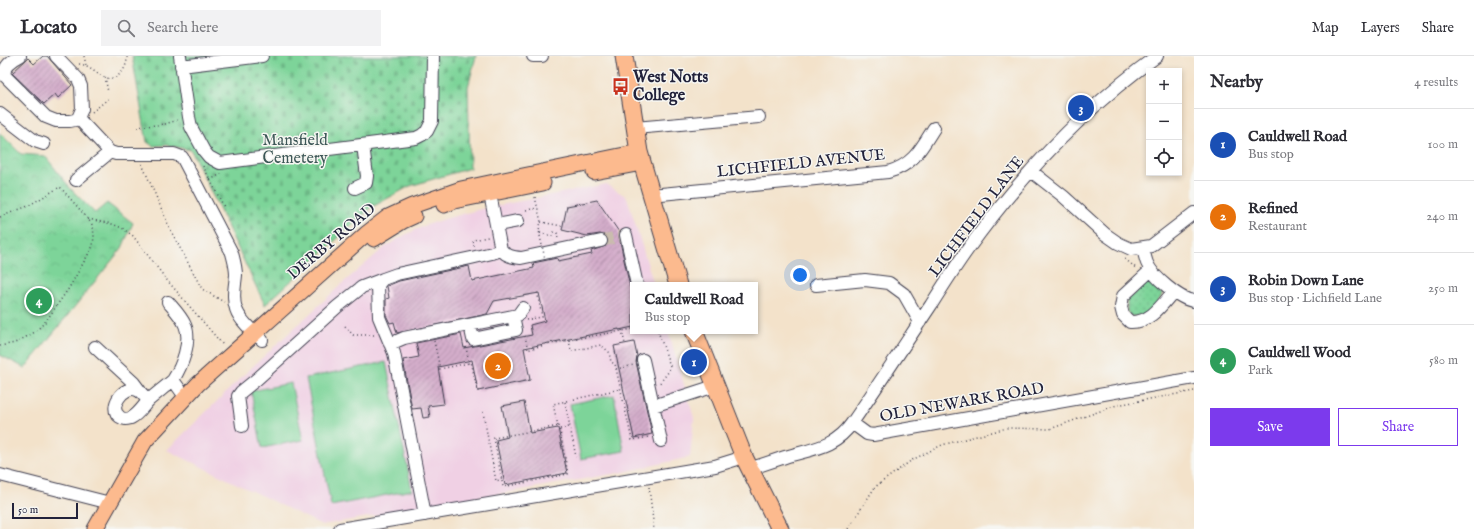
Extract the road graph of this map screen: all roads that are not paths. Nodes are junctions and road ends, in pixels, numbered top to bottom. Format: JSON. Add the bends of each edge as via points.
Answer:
{"nodes":[{"id":1,"x":20,"y":56,"type":"edge"},
{"id":2,"x":56,"y":56,"type":"edge"},
{"id":3,"x":262,"y":56,"type":"edge"},
{"id":4,"x":433,"y":56,"type":"edge"},
{"id":5,"x":533,"y":56,"type":"edge"},
{"id":6,"x":542,"y":56,"type":"edge"},
{"id":7,"x":624,"y":56,"type":"edge"},
{"id":8,"x":1157,"y":56,"type":"edge"},
{"id":9,"x":1143,"y":60,"type":"edge"},
{"id":10,"x":181,"y":61,"type":"edge"},
{"id":11,"x":0,"y":114,"type":"edge"},
{"id":12,"x":759,"y":116,"type":"dead end"},
{"id":13,"x":80,"y":119,"type":"junction"},
{"id":14,"x":635,"y":128,"type":"junction"},
{"id":15,"x":934,"y":128,"type":"dead end"},
{"id":16,"x":44,"y":144,"type":"dead end"},
{"id":17,"x":363,"y":145,"type":"junction"},
{"id":18,"x":110,"y":152,"type":"junction"},
{"id":19,"x":641,"y":157,"type":"junction"},
{"id":20,"x":1031,"y":171,"type":"junction"},
{"id":21,"x":76,"y":180,"type":"dead end"},
{"id":22,"x":355,"y":188,"type":"dead end"},
{"id":23,"x":490,"y":194,"type":"junction"},
{"id":24,"x":651,"y":195,"type":"junction"},
{"id":25,"x":1194,"y":213,"type":"edge"},
{"id":26,"x":518,"y":221,"type":"dead end"},
{"id":27,"x":498,"y":230,"type":"junction"},
{"id":28,"x":626,"y":235,"type":"dead end"},
{"id":29,"x":601,"y":241,"type":"tunnel mouth"},
{"id":30,"x":1143,"y":248,"type":"junction"},
{"id":31,"x":501,"y":250,"type":"junction"},
{"id":32,"x":1148,"y":273,"type":"junction"},
{"id":33,"x":383,"y":279,"type":"junction"},
{"id":34,"x":636,"y":282,"type":"edge"},
{"id":35,"x":677,"y":282,"type":"edge"},
{"id":36,"x":816,"y":285,"type":"dead end"},
{"id":37,"x":1173,"y":292,"type":"junction"},
{"id":38,"x":1194,"y":301,"type":"edge"},
{"id":39,"x":168,"y":302,"type":"dead end"},
{"id":40,"x":523,"y":308,"type":"dead end"},
{"id":41,"x":920,"y":322,"type":"junction"},
{"id":42,"x":695,"y":334,"type":"edge"},
{"id":43,"x":258,"y":337,"type":"junction"},
{"id":44,"x":390,"y":344,"type":"junction"},
{"id":45,"x":94,"y":347,"type":"dead end"},
{"id":46,"x":644,"y":361,"type":"road end"},
{"id":47,"x":1194,"y":378,"type":"edge"},
{"id":48,"x":173,"y":380,"type":"junction"},
{"id":49,"x":715,"y":386,"type":"junction"},
{"id":50,"x":140,"y":391,"type":"junction"},
{"id":51,"x":186,"y":398,"type":"junction"},
{"id":52,"x":652,"y":400,"type":"junction"},
{"id":53,"x":148,"y":401,"type":"junction"},
{"id":54,"x":852,"y":423,"type":"junction"},
{"id":55,"x":242,"y":426,"type":"dead end"},
{"id":56,"x":661,"y":438,"type":"road end"},
{"id":57,"x":133,"y":462,"type":"junction"},
{"id":58,"x":746,"y":463,"type":"junction"},
{"id":59,"x":0,"y":475,"type":"edge"},
{"id":60,"x":110,"y":503,"type":"junction"},
{"id":61,"x":425,"y":515,"type":"junction"},
{"id":62,"x":95,"y":529,"type":"edge"},
{"id":63,"x":340,"y":529,"type":"edge"},
{"id":64,"x":780,"y":529,"type":"edge"}],
"edges":[{"from":1,"to":13,"type":"street","via":[[5,68],[4,75],[46,117],[70,122]]},
{"from":2,"to":13,"type":"street","via":[[78,79],[81,86]]},
{"from":3,"to":10,"type":"street"},
{"from":4,"to":17,"type":"street","via":[[432,121],[426,131],[416,138]]},
{"from":5,"to":6,"type":"street"},
{"from":7,"to":14,"type":"highway"},
{"from":8,"to":9,"type":"street","name":"LICHFIELD LANE"},
{"from":9,"to":20,"type":"street","name":"LICHFIELD LANE","via":[[1128,77],[1070,128]]},
{"from":10,"to":17,"type":"street","via":[[191,127],[204,151],[220,163]]},
{"from":11,"to":16,"type":"street","via":[[35,141]]},
{"from":12,"to":14,"type":"street"},
{"from":13,"to":18,"type":"street"},
{"from":14,"to":19,"type":"highway"},
{"from":15,"to":24,"type":"street","name":"LICHFIELD AVENUE","via":[[913,159],[900,169],[888,172]]},
{"from":17,"to":22,"type":"street","via":[[366,183]]},
{"from":18,"to":21,"type":"street"},
{"from":18,"to":43,"type":"street","via":[[174,154],[182,157],[232,253],[236,310]]},
{"from":19,"to":23,"type":"main road","name":"DERBY ROAD","via":[[609,169]]},
{"from":19,"to":24,"type":"highway"},
{"from":19,"to":43,"type":"main road","name":"DERBY ROAD","via":[[461,189],[388,217],[366,234]]},
{"from":20,"to":30,"type":"street","via":[[1118,243],[1132,248]]},
{"from":20,"to":41,"type":"street","name":"LICHFIELD LANE","via":[[968,250]]},
{"from":23,"to":27,"type":"street"},
{"from":23,"to":43,"type":"main road","name":"DERBY ROAD","via":[[454,201],[424,211],[380,235]]},
{"from":24,"to":35,"type":"highway"},
{"from":25,"to":30,"type":"street","via":[[1151,246]]},
{"from":26,"to":27,"type":"street"},
{"from":27,"to":31,"type":"street"},
{"from":28,"to":34,"type":"street"},
{"from":29,"to":31,"type":"street","via":[[521,258],[505,254]]},
{"from":30,"to":32,"type":"street"},
{"from":31,"to":33,"type":"street"},
{"from":32,"to":37,"type":"street"},
{"from":32,"to":37,"type":"street","via":[[1123,296],[1123,315],[1130,322],[1148,319]]},
{"from":33,"to":44,"type":"street","via":[[378,285],[379,317]]},
{"from":33,"to":55,"type":"street","via":[[366,284],[357,291],[241,392],[238,396]]},
{"from":36,"to":41,"type":"street","via":[[865,280],[889,283],[904,294]]},
{"from":37,"to":38,"type":"street"},
{"from":39,"to":48,"type":"street","via":[[181,318],[187,331],[186,348]]},
{"from":40,"to":44,"type":"street","via":[[517,318],[404,338]]},
{"from":41,"to":54,"type":"street","name":"LICHFIELD LANE"},
{"from":42,"to":49,"type":"highway"},
{"from":43,"to":51,"type":"main road","name":"DERBY ROAD","via":[[231,355]]},
{"from":43,"to":57,"type":"main road","name":"DERBY ROAD","via":[[155,443]]},
{"from":44,"to":61,"type":"street","via":[[398,372]]},
{"from":45,"to":50,"type":"street"},
{"from":46,"to":52,"type":"street"},
{"from":47,"to":54,"type":"street","name":"OLD NEWARK ROAD","via":[[873,435],[867,434]]},
{"from":48,"to":51,"type":"street"},
{"from":48,"to":53,"type":"street"},
{"from":49,"to":52,"type":"street"},
{"from":49,"to":58,"type":"highway"},
{"from":50,"to":53,"type":"street"},
{"from":50,"to":53,"type":"street","via":[[131,389],[124,393],[115,406],[117,415],[125,419],[130,418]]},
{"from":51,"to":57,"type":"main road","name":"DERBY ROAD","via":[[145,441]]},
{"from":52,"to":56,"type":"street"},
{"from":54,"to":58,"type":"street","via":[[842,436],[829,444]]},
{"from":57,"to":60,"type":"main road","name":"DERBY ROAD"},
{"from":58,"to":61,"type":"street"},
{"from":58,"to":64,"type":"highway"},
{"from":59,"to":60,"type":"street"},
{"from":60,"to":62,"type":"main road","name":"DERBY ROAD"},
{"from":61,"to":63,"type":"street"}]}
